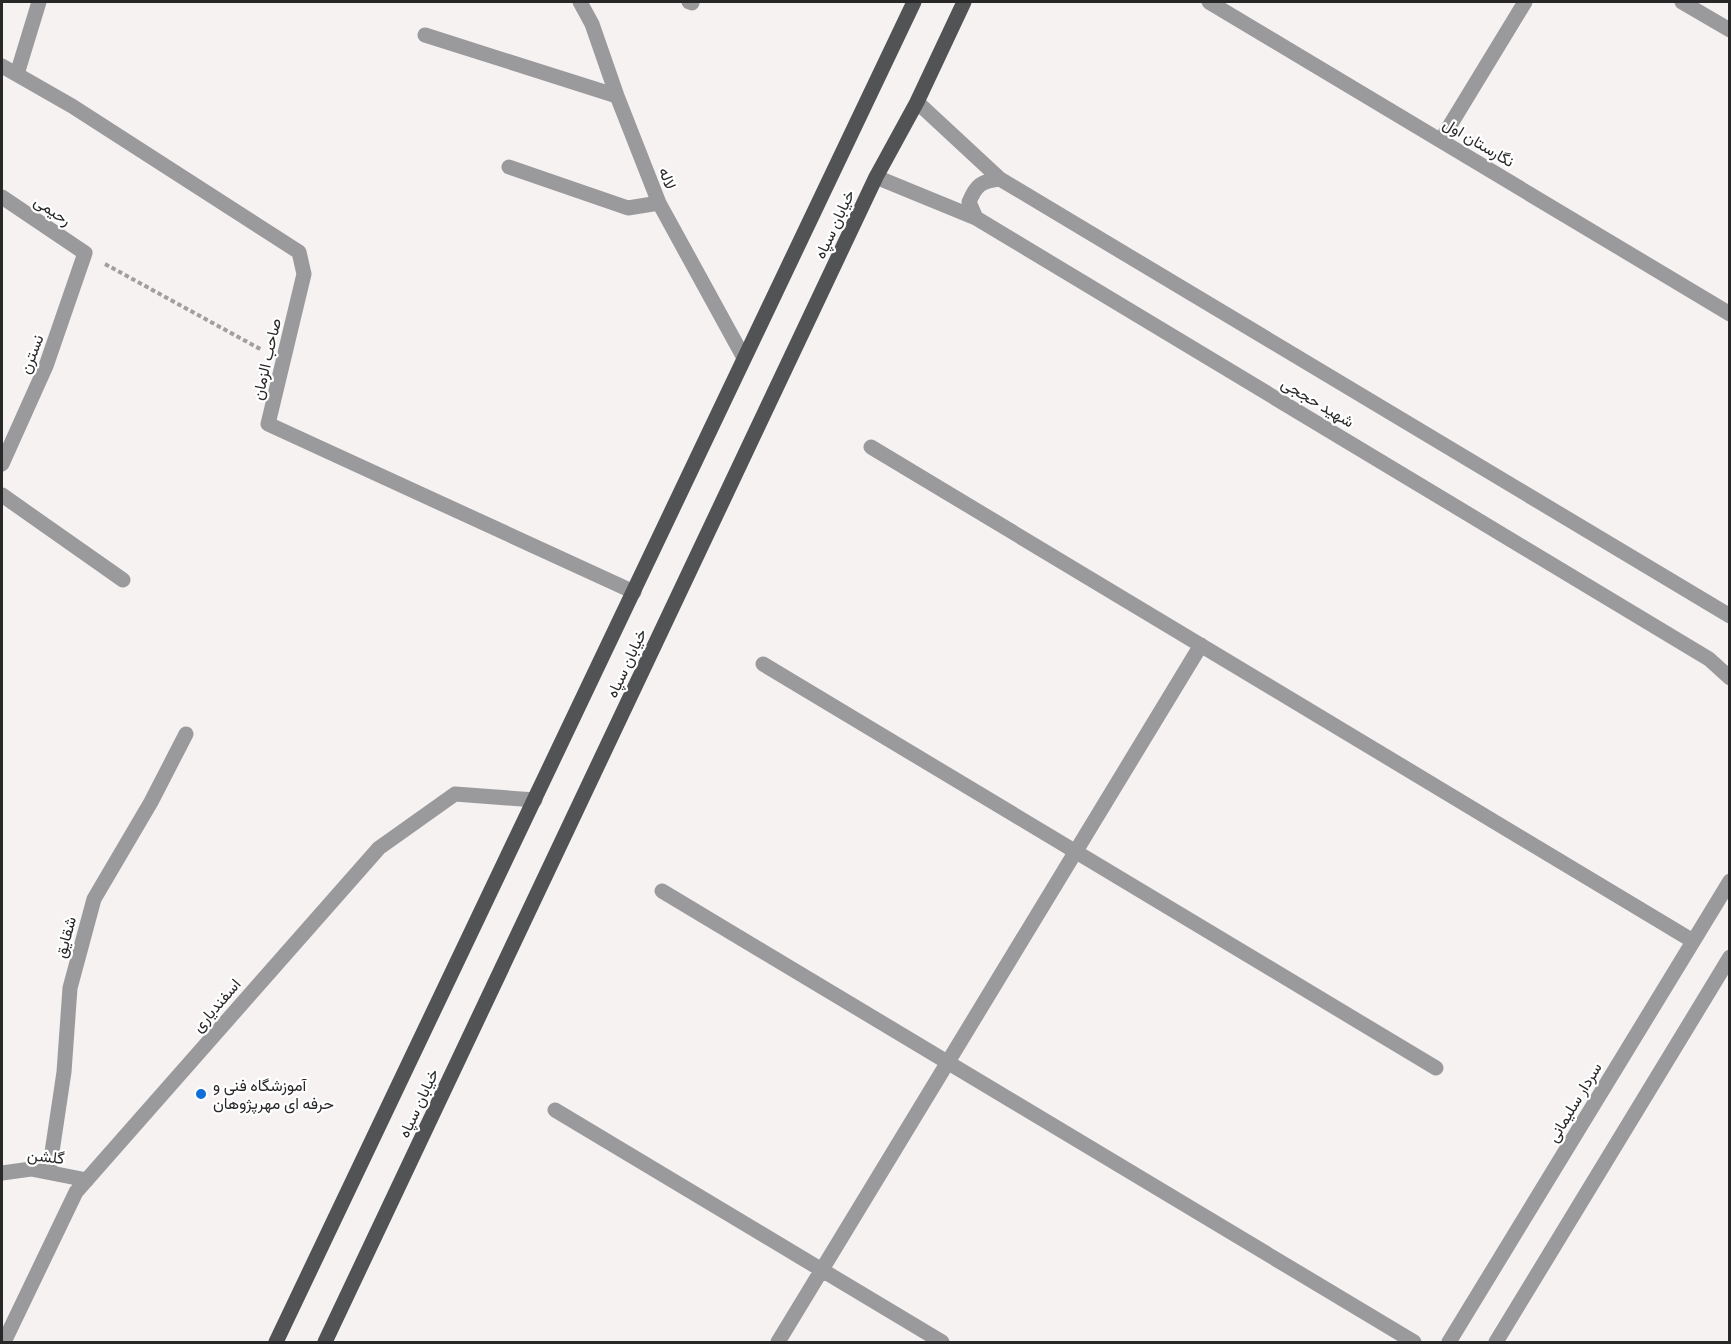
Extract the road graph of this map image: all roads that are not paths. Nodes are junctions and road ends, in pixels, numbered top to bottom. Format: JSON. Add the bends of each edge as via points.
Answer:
{"nodes":[{"id":1,"x":39,"y":2,"type":"edge"},
{"id":2,"x":580,"y":2,"type":"edge"},
{"id":3,"x":914,"y":2,"type":"edge"},
{"id":4,"x":964,"y":2,"type":"edge"},
{"id":5,"x":1209,"y":2,"type":"edge"},
{"id":6,"x":1525,"y":2,"type":"edge"},
{"id":7,"x":1682,"y":2,"type":"edge"},
{"id":8,"x":1730,"y":30,"type":"edge"},
{"id":9,"x":425,"y":35,"type":"dead end"},
{"id":10,"x":2,"y":66,"type":"edge"},
{"id":11,"x":17,"y":75,"type":"junction"},
{"id":12,"x":617,"y":96,"type":"junction"},
{"id":13,"x":917,"y":102,"type":"junction"},
{"id":14,"x":1441,"y":140,"type":"junction"},
{"id":15,"x":509,"y":167,"type":"dead end"},
{"id":16,"x":876,"y":177,"type":"junction"},
{"id":17,"x":1000,"y":179,"type":"junction"},
{"id":18,"x":2,"y":197,"type":"edge"},
{"id":19,"x":659,"y":203,"type":"junction"},
{"id":20,"x":976,"y":218,"type":"junction"},
{"id":21,"x":85,"y":253,"type":"joint"},
{"id":22,"x":1730,"y":314,"type":"edge"},
{"id":23,"x":744,"y":358,"type":"junction"},
{"id":24,"x":871,"y":447,"type":"dead end"},
{"id":25,"x":2,"y":464,"type":"edge"},
{"id":26,"x":2,"y":495,"type":"edge"},
{"id":27,"x":123,"y":580,"type":"dead end"},
{"id":28,"x":633,"y":592,"type":"junction"},
{"id":29,"x":1730,"y":616,"type":"edge"},
{"id":30,"x":1201,"y":645,"type":"junction"},
{"id":31,"x":763,"y":664,"type":"dead end"},
{"id":32,"x":1730,"y":678,"type":"edge"},
{"id":33,"x":186,"y":734,"type":"dead end"},
{"id":34,"x":535,"y":800,"type":"junction"},
{"id":35,"x":1076,"y":852,"type":"junction"},
{"id":36,"x":1730,"y":881,"type":"edge"},
{"id":37,"x":662,"y":891,"type":"dead end"},
{"id":38,"x":1693,"y":941,"type":"junction"},
{"id":39,"x":1729,"y":960,"type":"edge"},
{"id":40,"x":948,"y":1063,"type":"junction"},
{"id":41,"x":1436,"y":1068,"type":"dead end"},
{"id":42,"x":555,"y":1110,"type":"dead end"},
{"id":43,"x":49,"y":1172,"type":"junction"},
{"id":44,"x":2,"y":1173,"type":"edge"},
{"id":45,"x":87,"y":1180,"type":"junction"},
{"id":46,"x":822,"y":1270,"type":"junction"},
{"id":47,"x":4,"y":1342,"type":"edge"},
{"id":48,"x":276,"y":1342,"type":"edge"},
{"id":49,"x":325,"y":1342,"type":"edge"},
{"id":50,"x":778,"y":1342,"type":"edge"},
{"id":51,"x":942,"y":1342,"type":"edge"},
{"id":52,"x":1414,"y":1342,"type":"edge"},
{"id":53,"x":1449,"y":1342,"type":"edge"},
{"id":54,"x":1496,"y":1342,"type":"edge"}],
"edges":[{"from":1,"to":11,"type":"street"},
{"from":2,"to":12,"type":"street","name":"لاله","via":[[592,24]]},
{"from":3,"to":23,"type":"main road","name":"خیابان سپاه"},
{"from":4,"to":13,"type":"main road","name":"خیابان سپاه"},
{"from":5,"to":14,"type":"street","name":"نگارستان اول"},
{"from":6,"to":14,"type":"street"},
{"from":7,"to":8,"type":"street"},
{"from":9,"to":12,"type":"street"},
{"from":10,"to":11,"type":"street","name":"صاحب الزمان"},
{"from":11,"to":28,"type":"street","name":"صاحب الزمان","via":[[72,106],[298,252],[304,274],[268,424]]},
{"from":12,"to":19,"type":"street","name":"لاله"},
{"from":13,"to":16,"type":"main road","name":"خیابان سپاه"},
{"from":13,"to":17,"type":"street","name":"شهید حججی"},
{"from":14,"to":22,"type":"street","name":"نگارستان اول"},
{"from":15,"to":19,"type":"street","via":[[628,208]]},
{"from":16,"to":20,"type":"street","name":"شهید حججی"},
{"from":16,"to":49,"type":"main road","name":"خیابان سپاه"},
{"from":17,"to":20,"type":"street","via":[[986,181],[974,189],[969,202]]},
{"from":17,"to":29,"type":"street","name":"شهید حججی"},
{"from":18,"to":21,"type":"street","name":"رحیمی"},
{"from":19,"to":23,"type":"street","name":"لاله"},
{"from":20,"to":32,"type":"street","name":"شهید حججی","via":[[1709,659]]},
{"from":21,"to":25,"type":"street","name":"نسترن","via":[[46,366]]},
{"from":23,"to":28,"type":"main road","name":"خیابان سپاه"},
{"from":24,"to":30,"type":"street"},
{"from":26,"to":27,"type":"street"},
{"from":28,"to":34,"type":"main road","name":"خیابان سپاه"},
{"from":30,"to":35,"type":"street"},
{"from":30,"to":38,"type":"street"},
{"from":31,"to":35,"type":"street"},
{"from":33,"to":43,"type":"street","name":"شقایق","via":[[94,899],[70,988],[64,1072]]},
{"from":34,"to":45,"type":"street","name":"اسفندیاری","via":[[455,794],[379,848]]},
{"from":34,"to":48,"type":"main road","name":"خیابان سپاه"},
{"from":35,"to":40,"type":"street"},
{"from":35,"to":41,"type":"street"},
{"from":36,"to":38,"type":"street","name":"سردار سلیمانی"},
{"from":37,"to":40,"type":"street"},
{"from":38,"to":53,"type":"street","name":"سردار سلیمانی"},
{"from":39,"to":54,"type":"street"},
{"from":40,"to":46,"type":"street"},
{"from":40,"to":52,"type":"street"},
{"from":42,"to":46,"type":"street"},
{"from":43,"to":44,"type":"street","name":"گلشن","via":[[32,1168]]},
{"from":43,"to":45,"type":"street","name":"گلشن"},
{"from":45,"to":47,"type":"street","name":"اسفندیاری","via":[[76,1192]]},
{"from":46,"to":50,"type":"street"},
{"from":46,"to":51,"type":"street"}]}
